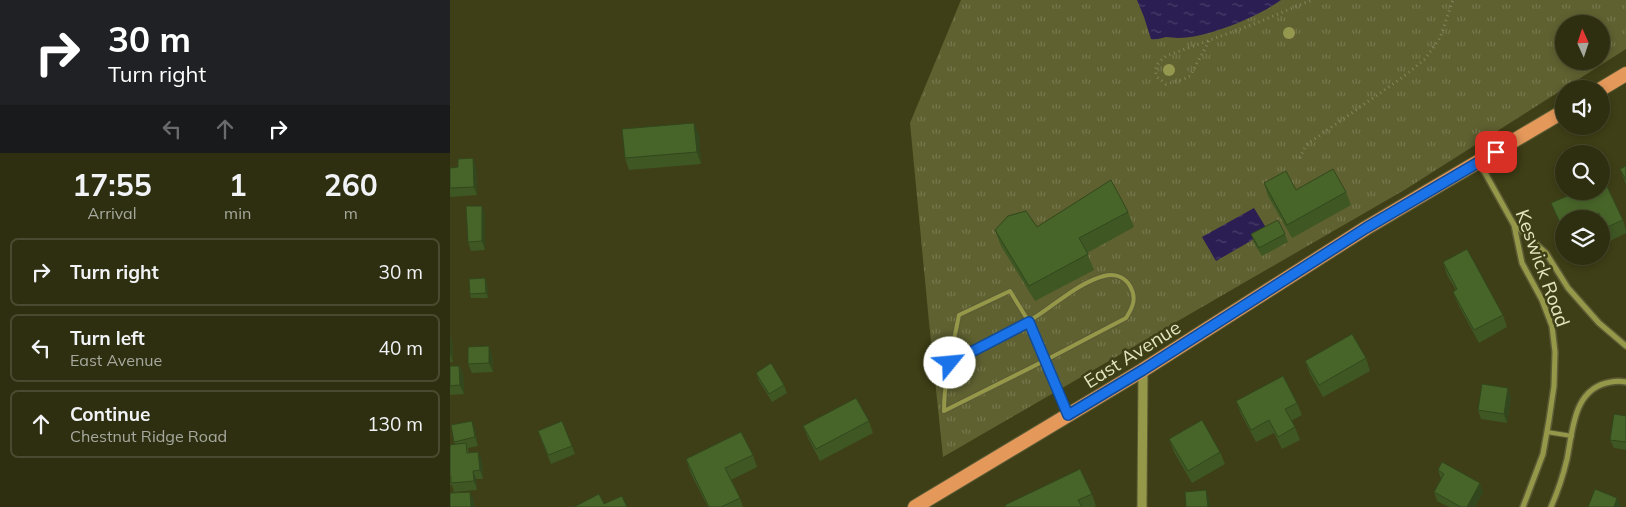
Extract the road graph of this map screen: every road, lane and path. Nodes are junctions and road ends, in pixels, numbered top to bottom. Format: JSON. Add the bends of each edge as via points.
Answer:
{"nodes":[{"id":1,"x":1312,"y":0,"type":"edge"},
{"id":2,"x":1452,"y":0,"type":"edge"},
{"id":3,"x":1209,"y":41,"type":"junction"},
{"id":4,"x":1626,"y":74,"type":"edge"},
{"id":5,"x":1610,"y":84,"type":"edge"},
{"id":6,"x":1555,"y":116,"type":"edge"},
{"id":7,"x":1300,"y":158,"type":"dead end"},
{"id":8,"x":1479,"y":162,"type":"junction"},
{"id":9,"x":1514,"y":225,"type":"junction"},
{"id":10,"x":1029,"y":322,"type":"junction"},
{"id":11,"x":1626,"y":346,"type":"edge"},
{"id":12,"x":1044,"y":361,"type":"junction"},
{"id":13,"x":950,"y":363,"type":"junction"},
{"id":14,"x":1143,"y":370,"type":"junction"},
{"id":15,"x":1626,"y":382,"type":"edge"},
{"id":16,"x":1068,"y":415,"type":"junction"},
{"id":17,"x":1547,"y":432,"type":"junction"},
{"id":18,"x":1572,"y":436,"type":"junction"},
{"id":19,"x":915,"y":507,"type":"edge"},
{"id":20,"x":1142,"y":507,"type":"edge"},
{"id":21,"x":1523,"y":507,"type":"edge"},
{"id":22,"x":1551,"y":507,"type":"edge"}],
"edges":[{"from":1,"to":3,"type":"path"},
{"from":2,"to":7,"type":"path","via":[[1440,38],[1425,60],[1306,145]]},
{"from":3,"to":3,"type":"path","via":[[1166,56],[1156,68],[1157,77],[1166,84],[1190,76]]},
{"from":4,"to":5,"type":"highway"},
{"from":6,"to":8,"type":"highway","name":"East Avenue"},
{"from":8,"to":9,"type":"street","name":"Keswick Road"},
{"from":8,"to":14,"type":"highway","name":"East Avenue","via":[[1366,228]]},
{"from":9,"to":11,"type":"street","via":[[1546,253],[1568,288],[1599,323]]},
{"from":9,"to":17,"type":"street","name":"Keswick Road","via":[[1522,262],[1552,326],[1554,386]]},
{"from":10,"to":12,"type":"lane"},
{"from":10,"to":12,"type":"lane","via":[[1080,287],[1103,276],[1115,274],[1128,281],[1133,292],[1134,305],[1126,318]]},
{"from":10,"to":13,"type":"lane"},
{"from":10,"to":13,"type":"lane","via":[[1010,291],[959,315]]},
{"from":12,"to":13,"type":"lane","via":[[944,411]]},
{"from":12,"to":16,"type":"lane"},
{"from":14,"to":16,"type":"highway","name":"East Avenue"},
{"from":14,"to":20,"type":"street"},
{"from":15,"to":18,"type":"street","via":[[1605,383],[1583,397],[1575,416]]},
{"from":16,"to":19,"type":"highway","name":"East Avenue"},
{"from":17,"to":18,"type":"lane"},
{"from":17,"to":21,"type":"street","name":"Keswick Road","via":[[1543,454]]},
{"from":18,"to":22,"type":"street","via":[[1561,484]]}]}
